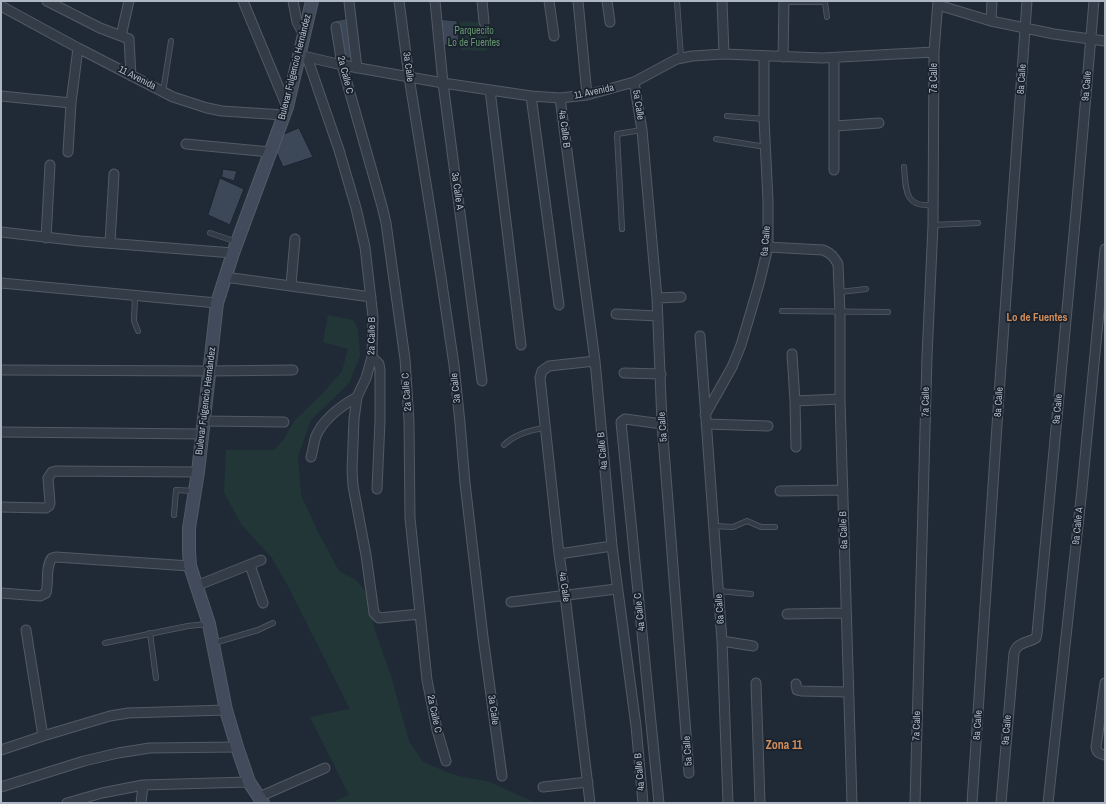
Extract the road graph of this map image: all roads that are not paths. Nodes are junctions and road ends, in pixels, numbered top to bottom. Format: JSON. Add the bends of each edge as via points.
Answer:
{"nodes":[{"id":1,"x":47,"y":1,"type":"edge"},
{"id":2,"x":129,"y":1,"type":"edge"},
{"id":3,"x":243,"y":1,"type":"edge"},
{"id":4,"x":293,"y":1,"type":"edge"},
{"id":5,"x":312,"y":1,"type":"edge"},
{"id":6,"x":399,"y":1,"type":"edge"},
{"id":7,"x":435,"y":1,"type":"edge"},
{"id":8,"x":482,"y":1,"type":"edge"},
{"id":9,"x":549,"y":1,"type":"edge"},
{"id":10,"x":578,"y":1,"type":"edge"},
{"id":11,"x":607,"y":1,"type":"edge"},
{"id":12,"x":677,"y":1,"type":"edge"},
{"id":13,"x":722,"y":1,"type":"edge"},
{"id":14,"x":992,"y":1,"type":"edge"},
{"id":15,"x":1027,"y":1,"type":"edge"},
{"id":16,"x":1094,"y":1,"type":"edge"},
{"id":17,"x":349,"y":2,"type":"edge"},
{"id":18,"x":784,"y":2,"type":"edge"},
{"id":19,"x":938,"y":3,"type":"edge"},
{"id":20,"x":1,"y":6,"type":"edge"},
{"id":21,"x":826,"y":17,"type":"dead end"},
{"id":22,"x":991,"y":21,"type":"junction"},
{"id":23,"x":484,"y":22,"type":"dead end"},
{"id":24,"x":610,"y":22,"type":"dead end"},
{"id":25,"x":336,"y":28,"type":"dead end"},
{"id":26,"x":1026,"y":28,"type":"junction"},
{"id":27,"x":304,"y":35,"type":"junction"},
{"id":28,"x":121,"y":36,"type":"junction"},
{"id":29,"x":554,"y":36,"type":"dead end"},
{"id":30,"x":1091,"y":40,"type":"junction"},
{"id":31,"x":171,"y":41,"type":"dead end"},
{"id":32,"x":1105,"y":41,"type":"edge"},
{"id":33,"x":78,"y":48,"type":"junction"},
{"id":34,"x":934,"y":52,"type":"junction"},
{"id":35,"x":724,"y":54,"type":"junction"},
{"id":36,"x":303,"y":56,"type":"junction"},
{"id":37,"x":764,"y":56,"type":"junction"},
{"id":38,"x":783,"y":57,"type":"junction"},
{"id":39,"x":681,"y":58,"type":"junction"},
{"id":40,"x":834,"y":58,"type":"junction"},
{"id":41,"x":342,"y":65,"type":"junction"},
{"id":42,"x":358,"y":68,"type":"junction"},
{"id":43,"x":131,"y":76,"type":"junction"},
{"id":44,"x":409,"y":77,"type":"junction"},
{"id":45,"x":634,"y":82,"type":"junction"},
{"id":46,"x":443,"y":83,"type":"junction"},
{"id":47,"x":490,"y":90,"type":"junction"},
{"id":48,"x":162,"y":92,"type":"junction"},
{"id":49,"x":587,"y":95,"type":"junction"},
{"id":50,"x":1,"y":96,"type":"edge"},
{"id":51,"x":531,"y":96,"type":"junction"},
{"id":52,"x":560,"y":98,"type":"junction"},
{"id":53,"x":71,"y":103,"type":"junction"},
{"id":54,"x":285,"y":111,"type":"junction"},
{"id":55,"x":727,"y":116,"type":"dead end"},
{"id":56,"x":764,"y":120,"type":"junction"},
{"id":57,"x":879,"y":123,"type":"dead end"},
{"id":58,"x":835,"y":126,"type":"junction"},
{"id":59,"x":642,"y":130,"type":"junction"},
{"id":60,"x":716,"y":139,"type":"dead end"},
{"id":61,"x":186,"y":144,"type":"dead end"},
{"id":62,"x":766,"y":147,"type":"junction"},
{"id":63,"x":68,"y":152,"type":"dead end"},
{"id":64,"x":270,"y":152,"type":"junction"},
{"id":65,"x":50,"y":165,"type":"dead end"},
{"id":66,"x":904,"y":167,"type":"dead end"},
{"id":67,"x":834,"y":170,"type":"dead end"},
{"id":68,"x":114,"y":174,"type":"dead end"},
{"id":69,"x":933,"y":205,"type":"junction"},
{"id":70,"x":978,"y":223,"type":"dead end"},
{"id":71,"x":933,"y":225,"type":"junction"},
{"id":72,"x":622,"y":229,"type":"dead end"},
{"id":73,"x":1,"y":232,"type":"edge"},
{"id":74,"x":210,"y":233,"type":"dead end"},
{"id":75,"x":46,"y":238,"type":"junction"},
{"id":76,"x":295,"y":239,"type":"dead end"},
{"id":77,"x":110,"y":243,"type":"junction"},
{"id":78,"x":235,"y":247,"type":"junction"},
{"id":79,"x":768,"y":247,"type":"junction"},
{"id":80,"x":1105,"y":249,"type":"edge"},
{"id":81,"x":225,"y":277,"type":"junction"},
{"id":82,"x":1,"y":283,"type":"edge"},
{"id":83,"x":291,"y":285,"type":"junction"},
{"id":84,"x":866,"y":290,"type":"dead end"},
{"id":85,"x":840,"y":292,"type":"junction"},
{"id":86,"x":135,"y":295,"type":"junction"},
{"id":87,"x":371,"y":297,"type":"junction"},
{"id":88,"x":682,"y":297,"type":"dead end"},
{"id":89,"x":657,"y":298,"type":"junction"},
{"id":90,"x":217,"y":303,"type":"junction"},
{"id":91,"x":560,"y":305,"type":"dead end"},
{"id":92,"x":782,"y":311,"type":"dead end"},
{"id":93,"x":888,"y":312,"type":"dead end"},
{"id":94,"x":840,"y":313,"type":"junction"},
{"id":95,"x":616,"y":314,"type":"dead end"},
{"id":96,"x":658,"y":316,"type":"junction"},
{"id":97,"x":138,"y":331,"type":"dead end"},
{"id":98,"x":700,"y":336,"type":"dead end"},
{"id":99,"x":521,"y":345,"type":"dead end"},
{"id":100,"x":792,"y":354,"type":"dead end"},
{"id":101,"x":372,"y":357,"type":"junction"},
{"id":102,"x":595,"y":361,"type":"junction"},
{"id":103,"x":1,"y":370,"type":"edge"},
{"id":104,"x":293,"y":370,"type":"dead end"},
{"id":105,"x":210,"y":371,"type":"junction"},
{"id":106,"x":624,"y":373,"type":"dead end"},
{"id":107,"x":660,"y":374,"type":"junction"},
{"id":108,"x":482,"y":381,"type":"dead end"},
{"id":109,"x":357,"y":397,"type":"junction"},
{"id":110,"x":840,"y":399,"type":"junction"},
{"id":111,"x":795,"y":401,"type":"junction"},
{"id":112,"x":706,"y":419,"type":"junction"},
{"id":113,"x":204,"y":421,"type":"junction"},
{"id":114,"x":284,"y":422,"type":"dead end"},
{"id":115,"x":662,"y":424,"type":"junction"},
{"id":116,"x":768,"y":426,"type":"dead end"},
{"id":117,"x":545,"y":428,"type":"junction"},
{"id":118,"x":1,"y":432,"type":"edge"},
{"id":119,"x":203,"y":434,"type":"junction"},
{"id":120,"x":504,"y":445,"type":"dead end"},
{"id":121,"x":796,"y":447,"type":"dead end"},
{"id":122,"x":311,"y":457,"type":"dead end"},
{"id":123,"x":198,"y":472,"type":"junction"},
{"id":124,"x":377,"y":489,"type":"dead end"},
{"id":125,"x":843,"y":490,"type":"junction"},
{"id":126,"x":194,"y":491,"type":"junction"},
{"id":127,"x":780,"y":491,"type":"dead end"},
{"id":128,"x":1,"y":507,"type":"edge"},
{"id":129,"x":174,"y":515,"type":"dead end"},
{"id":130,"x":714,"y":526,"type":"junction"},
{"id":131,"x":774,"y":527,"type":"dead end"},
{"id":132,"x":612,"y":546,"type":"junction"},
{"id":133,"x":560,"y":554,"type":"junction"},
{"id":134,"x":261,"y":560,"type":"dead end"},
{"id":135,"x":250,"y":565,"type":"junction"},
{"id":136,"x":190,"y":566,"type":"junction"},
{"id":137,"x":196,"y":586,"type":"junction"},
{"id":138,"x":616,"y":589,"type":"junction"},
{"id":139,"x":719,"y":591,"type":"junction"},
{"id":140,"x":1,"y":593,"type":"edge"},
{"id":141,"x":750,"y":594,"type":"dead end"},
{"id":142,"x":566,"y":595,"type":"junction"},
{"id":143,"x":263,"y":602,"type":"dead end"},
{"id":144,"x":511,"y":602,"type":"dead end"},
{"id":145,"x":420,"y":614,"type":"junction"},
{"id":146,"x":787,"y":614,"type":"dead end"},
{"id":147,"x":846,"y":614,"type":"junction"},
{"id":148,"x":273,"y":623,"type":"dead end"},
{"id":149,"x":209,"y":624,"type":"junction"},
{"id":150,"x":26,"y":630,"type":"dead end"},
{"id":151,"x":150,"y":633,"type":"junction"},
{"id":152,"x":722,"y":641,"type":"junction"},
{"id":153,"x":105,"y":643,"type":"dead end"},
{"id":154,"x":212,"y":643,"type":"junction"},
{"id":155,"x":753,"y":646,"type":"dead end"},
{"id":156,"x":156,"y":678,"type":"dead end"},
{"id":157,"x":756,"y":683,"type":"dead end"},
{"id":158,"x":796,"y":684,"type":"dead end"},
{"id":159,"x":1105,"y":684,"type":"edge"},
{"id":160,"x":848,"y":692,"type":"junction"},
{"id":161,"x":226,"y":710,"type":"junction"},
{"id":162,"x":43,"y":736,"type":"junction"},
{"id":163,"x":236,"y":747,"type":"junction"},
{"id":164,"x":1,"y":750,"type":"edge"},
{"id":165,"x":1101,"y":754,"type":"edge"},
{"id":166,"x":446,"y":761,"type":"dead end"},
{"id":167,"x":325,"y":768,"type":"dead end"},
{"id":168,"x":690,"y":773,"type":"dead end"},
{"id":169,"x":502,"y":776,"type":"dead end"},
{"id":170,"x":249,"y":782,"type":"junction"},
{"id":171,"x":588,"y":782,"type":"junction"},
{"id":172,"x":143,"y":785,"type":"junction"},
{"id":173,"x":1,"y":787,"type":"edge"},
{"id":174,"x":543,"y":787,"type":"dead end"},
{"id":175,"x":261,"y":800,"type":"edge"},
{"id":176,"x":67,"y":803,"type":"edge"},
{"id":177,"x":141,"y":803,"type":"edge"},
{"id":178,"x":590,"y":803,"type":"edge"},
{"id":179,"x":643,"y":803,"type":"edge"},
{"id":180,"x":659,"y":803,"type":"edge"},
{"id":181,"x":728,"y":803,"type":"edge"},
{"id":182,"x":760,"y":803,"type":"edge"},
{"id":183,"x":852,"y":803,"type":"edge"},
{"id":184,"x":915,"y":803,"type":"edge"},
{"id":185,"x":972,"y":803,"type":"edge"},
{"id":186,"x":1001,"y":803,"type":"edge"},
{"id":187,"x":1048,"y":803,"type":"edge"}],
"edges":[{"from":1,"to":28,"type":"street"},
{"from":2,"to":28,"type":"street"},
{"from":3,"to":54,"type":"street"},
{"from":4,"to":27,"type":"street","via":[[297,22]]},
{"from":5,"to":27,"type":"street","name":"Bulevar Fulgencio Hernández"},
{"from":6,"to":44,"type":"street","name":"3a Calle"},
{"from":7,"to":46,"type":"street","name":"3a Calle A"},
{"from":8,"to":23,"type":"street"},
{"from":9,"to":29,"type":"street"},
{"from":10,"to":49,"type":"street"},
{"from":11,"to":24,"type":"street"},
{"from":12,"to":39,"type":"lane"},
{"from":13,"to":35,"type":"street"},
{"from":14,"to":22,"type":"street"},
{"from":15,"to":26,"type":"street","name":"8a Calle"},
{"from":16,"to":30,"type":"street","name":"9a Calle"},
{"from":17,"to":42,"type":"street"},
{"from":18,"to":21,"type":"lane","via":[[825,2]]},
{"from":18,"to":38,"type":"street"},
{"from":19,"to":22,"type":"street"},
{"from":19,"to":34,"type":"street","name":"7a Calle"},
{"from":20,"to":33,"type":"street","name":"11 Avenida"},
{"from":22,"to":26,"type":"street"},
{"from":25,"to":41,"type":"street","name":"2a Calle C"},
{"from":26,"to":30,"type":"street"},
{"from":26,"to":185,"type":"street","name":"8a Calle"},
{"from":27,"to":36,"type":"street","name":"Bulevar Fulgencio Hernández"},
{"from":28,"to":43,"type":"street","via":[[130,40]]},
{"from":30,"to":32,"type":"street"},
{"from":30,"to":186,"type":"street","name":"9a Calle","via":[[1037,634],[1033,640],[1015,648]]},
{"from":31,"to":48,"type":"lane"},
{"from":33,"to":43,"type":"street","name":"11 Avenida"},
{"from":33,"to":53,"type":"street"},
{"from":34,"to":40,"type":"street","name":"11 Avenida"},
{"from":34,"to":69,"type":"street","name":"7a Calle"},
{"from":35,"to":37,"type":"street","name":"11 Avenida"},
{"from":35,"to":39,"type":"street","name":"11 Avenida"},
{"from":36,"to":41,"type":"street","name":"11 Avenida"},
{"from":36,"to":54,"type":"street","name":"Bulevar Fulgencio Hernández"},
{"from":36,"to":87,"type":"street","name":"2a Calle B","via":[[339,150],[362,227]]},
{"from":37,"to":38,"type":"street","name":"11 Avenida"},
{"from":37,"to":56,"type":"street","name":"6a Calle"},
{"from":38,"to":40,"type":"street","name":"11 Avenida"},
{"from":39,"to":45,"type":"street","name":"11 Avenida"},
{"from":40,"to":58,"type":"street"},
{"from":41,"to":42,"type":"street","name":"11 Avenida"},
{"from":41,"to":145,"type":"street","name":"2a Calle C","via":[[386,223],[405,359],[409,421],[410,518]]},
{"from":42,"to":44,"type":"street","name":"11 Avenida"},
{"from":43,"to":48,"type":"street","name":"11 Avenida"},
{"from":44,"to":46,"type":"street","name":"11 Avenida"},
{"from":44,"to":169,"type":"street","name":"3a Calle","via":[[454,365],[466,498]]},
{"from":45,"to":49,"type":"street","name":"11 Avenida"},
{"from":45,"to":59,"type":"street","name":"5a Calle"},
{"from":46,"to":47,"type":"street","name":"11 Avenida"},
{"from":46,"to":108,"type":"street","name":"3a Calle A"},
{"from":47,"to":51,"type":"street","name":"11 Avenida"},
{"from":47,"to":99,"type":"street"},
{"from":48,"to":54,"type":"street","name":"11 Avenida","via":[[222,111]]},
{"from":49,"to":52,"type":"street","name":"11 Avenida"},
{"from":50,"to":53,"type":"street"},
{"from":51,"to":52,"type":"street","name":"11 Avenida"},
{"from":51,"to":91,"type":"street"},
{"from":52,"to":102,"type":"street","name":"4a Calle B"},
{"from":53,"to":63,"type":"street"},
{"from":54,"to":64,"type":"street","name":"Bulevar Fulgencio Hernández"},
{"from":55,"to":56,"type":"lane"},
{"from":56,"to":62,"type":"street","name":"6a Calle"},
{"from":57,"to":58,"type":"street"},
{"from":58,"to":67,"type":"street"},
{"from":59,"to":72,"type":"lane","via":[[617,133],[616,136]]},
{"from":59,"to":89,"type":"street","name":"5a Calle"},
{"from":60,"to":62,"type":"lane"},
{"from":61,"to":64,"type":"street"},
{"from":62,"to":79,"type":"street","name":"6a Calle"},
{"from":64,"to":78,"type":"street","name":"Bulevar Fulgencio Hernández"},
{"from":65,"to":75,"type":"street"},
{"from":66,"to":69,"type":"lane","via":[[909,198],[916,204]]},
{"from":68,"to":77,"type":"street"},
{"from":69,"to":71,"type":"street","name":"7a Calle"},
{"from":70,"to":71,"type":"lane"},
{"from":71,"to":184,"type":"street","name":"7a Calle"},
{"from":73,"to":75,"type":"street"},
{"from":74,"to":78,"type":"lane"},
{"from":75,"to":77,"type":"street"},
{"from":76,"to":83,"type":"street"},
{"from":77,"to":78,"type":"street"},
{"from":78,"to":81,"type":"street","name":"Bulevar Fulgencio Hernández"},
{"from":79,"to":85,"type":"street","name":"6a Calle B","via":[[823,250],[830,253],[838,264]]},
{"from":79,"to":112,"type":"street","name":"6a Calle","via":[[741,345]]},
{"from":80,"to":187,"type":"street","name":"9a Calle A"},
{"from":81,"to":83,"type":"street"},
{"from":81,"to":90,"type":"street","name":"Bulevar Fulgencio Hernández"},
{"from":82,"to":86,"type":"street"},
{"from":83,"to":87,"type":"street"},
{"from":84,"to":85,"type":"lane"},
{"from":85,"to":94,"type":"street","name":"6a Calle B"},
{"from":86,"to":90,"type":"street"},
{"from":86,"to":97,"type":"lane","via":[[134,321]]},
{"from":87,"to":101,"type":"street","name":"2a Calle B"},
{"from":88,"to":89,"type":"street"},
{"from":89,"to":96,"type":"street","name":"5a Calle"},
{"from":90,"to":105,"type":"street","name":"Bulevar Fulgencio Hernández"},
{"from":92,"to":94,"type":"lane"},
{"from":93,"to":94,"type":"lane"},
{"from":94,"to":110,"type":"street","name":"6a Calle B"},
{"from":95,"to":96,"type":"street"},
{"from":96,"to":107,"type":"street","name":"5a Calle"},
{"from":98,"to":112,"type":"street","name":"6a Calle"},
{"from":100,"to":111,"type":"street"},
{"from":101,"to":109,"type":"street","name":"2a Calle B"},
{"from":101,"to":124,"type":"street","via":[[379,364],[380,370]]},
{"from":102,"to":117,"type":"street","name":"4a Calle","via":[[549,366],[542,371],[540,378]]},
{"from":102,"to":132,"type":"street","name":"4a Calle B"},
{"from":103,"to":105,"type":"street"},
{"from":104,"to":105,"type":"street"},
{"from":105,"to":113,"type":"street","name":"Bulevar Fulgencio Hernández"},
{"from":106,"to":107,"type":"street"},
{"from":107,"to":115,"type":"street","name":"5a Calle"},
{"from":109,"to":122,"type":"street","via":[[326,420],[316,436]]},
{"from":109,"to":145,"type":"street","name":"2a Calle B","via":[[354,419],[353,486],[374,613],[379,618]]},
{"from":110,"to":111,"type":"street"},
{"from":110,"to":125,"type":"street","name":"6a Calle B"},
{"from":111,"to":121,"type":"street"},
{"from":112,"to":116,"type":"street"},
{"from":112,"to":130,"type":"street","name":"6a Calle"},
{"from":113,"to":114,"type":"street"},
{"from":113,"to":119,"type":"street","name":"Bulevar Fulgencio Hernández"},
{"from":115,"to":168,"type":"street","name":"5a Calle"},
{"from":115,"to":180,"type":"street","name":"4a Calle C","via":[[624,419],[621,422]]},
{"from":117,"to":120,"type":"lane","via":[[523,433]]},
{"from":117,"to":133,"type":"street","name":"4a Calle"},
{"from":118,"to":119,"type":"street"},
{"from":119,"to":123,"type":"street","name":"Bulevar Fulgencio Hernández"},
{"from":123,"to":126,"type":"street","name":"Bulevar Fulgencio Hernández"},
{"from":123,"to":128,"type":"street","via":[[56,471],[48,478],[50,503],[46,508]]},
{"from":125,"to":127,"type":"street"},
{"from":125,"to":147,"type":"street","name":"6a Calle B"},
{"from":126,"to":129,"type":"lane","via":[[176,490]]},
{"from":126,"to":136,"type":"street","name":"Bulevar Fulgencio Hernández","via":[[189,528]]},
{"from":130,"to":131,"type":"lane","via":[[733,527],[747,521],[761,527]]},
{"from":130,"to":139,"type":"street","name":"6a Calle"},
{"from":132,"to":133,"type":"street"},
{"from":132,"to":138,"type":"street","name":"4a Calle B"},
{"from":133,"to":142,"type":"street","name":"4a Calle"},
{"from":134,"to":135,"type":"street"},
{"from":135,"to":137,"type":"street"},
{"from":135,"to":143,"type":"street"},
{"from":136,"to":137,"type":"street","name":"Bulevar Fulgencio Hernández"},
{"from":136,"to":140,"type":"street","via":[[56,557],[49,562],[46,593],[40,596]]},
{"from":137,"to":149,"type":"street","name":"Bulevar Fulgencio Hernández"},
{"from":138,"to":142,"type":"street"},
{"from":138,"to":179,"type":"street","name":"4a Calle B","via":[[636,726]]},
{"from":139,"to":141,"type":"lane"},
{"from":139,"to":152,"type":"street","name":"6a Calle"},
{"from":142,"to":144,"type":"street"},
{"from":142,"to":171,"type":"street","name":"4a Calle"},
{"from":145,"to":166,"type":"street","name":"2a Calle C","via":[[427,680]]},
{"from":146,"to":147,"type":"street"},
{"from":147,"to":160,"type":"street","name":"6a Calle B"},
{"from":148,"to":154,"type":"lane"},
{"from":149,"to":151,"type":"lane"},
{"from":149,"to":154,"type":"street","name":"Bulevar Fulgencio Hernández"},
{"from":150,"to":162,"type":"street"},
{"from":151,"to":153,"type":"lane"},
{"from":151,"to":156,"type":"lane"},
{"from":152,"to":155,"type":"street"},
{"from":152,"to":181,"type":"street","name":"6a Calle"},
{"from":154,"to":161,"type":"street","name":"Bulevar Fulgencio Hernández"},
{"from":157,"to":182,"type":"street"},
{"from":158,"to":160,"type":"street","via":[[797,690],[802,691]]},
{"from":159,"to":165,"type":"street","via":[[1096,748]]},
{"from":160,"to":183,"type":"street","name":"6a Calle B"},
{"from":161,"to":162,"type":"street","via":[[128,713]]},
{"from":161,"to":163,"type":"street","name":"Bulevar Fulgencio Hernández"},
{"from":162,"to":164,"type":"street"},
{"from":163,"to":170,"type":"street","name":"Bulevar Fulgencio Hernández"},
{"from":163,"to":173,"type":"street","via":[[150,748],[118,753]]},
{"from":167,"to":175,"type":"street"},
{"from":170,"to":172,"type":"street"},
{"from":170,"to":175,"type":"street","name":"Bulevar Fulgencio Hernández"},
{"from":171,"to":174,"type":"street"},
{"from":171,"to":178,"type":"street","name":"4a Calle"},
{"from":172,"to":176,"type":"street"},
{"from":172,"to":177,"type":"street"}]}
